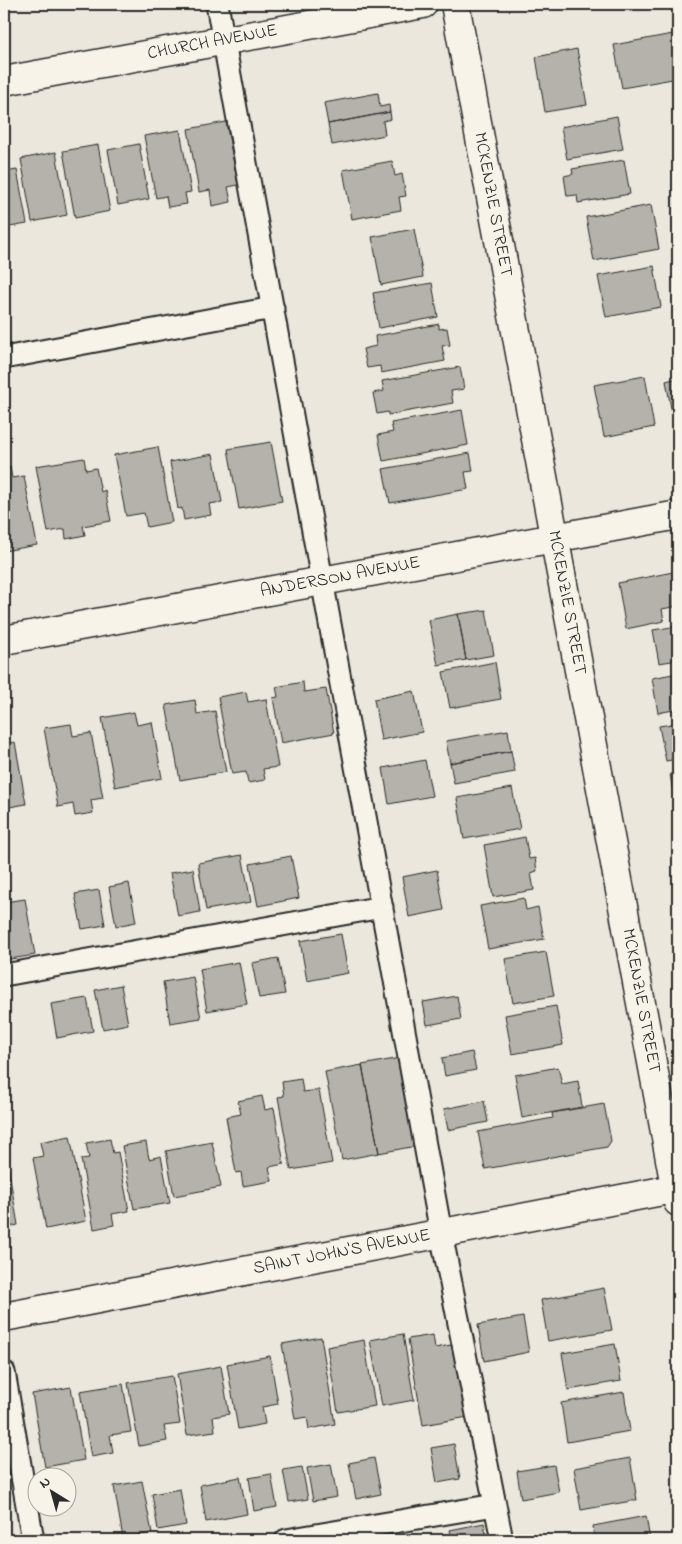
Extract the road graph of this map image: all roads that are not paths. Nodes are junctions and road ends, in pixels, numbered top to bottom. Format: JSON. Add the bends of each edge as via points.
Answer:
{"nodes":[{"id":1,"x":217,"y":4,"type":"edge"},
{"id":2,"x":423,"y":4,"type":"edge"},
{"id":3,"x":455,"y":4,"type":"edge"},
{"id":4,"x":224,"y":40,"type":"junction"},
{"id":5,"x":4,"y":81,"type":"edge"},
{"id":6,"x":273,"y":308,"type":"junction"},
{"id":7,"x":4,"y":358,"type":"edge"},
{"id":8,"x":678,"y":515,"type":"edge"},
{"id":9,"x":553,"y":538,"type":"junction"},
{"id":10,"x":323,"y":582,"type":"junction"},
{"id":11,"x":4,"y":640,"type":"edge"},
{"id":12,"x":382,"y":907,"type":"junction"},
{"id":13,"x":4,"y":975,"type":"edge"},
{"id":14,"x":677,"y":1193,"type":"edge"},
{"id":15,"x":441,"y":1233,"type":"junction"},
{"id":16,"x":4,"y":1317,"type":"edge"},
{"id":17,"x":4,"y":1372,"type":"edge"},
{"id":18,"x":495,"y":1505,"type":"junction"},
{"id":19,"x":33,"y":1540,"type":"edge"},
{"id":20,"x":286,"y":1540,"type":"edge"},
{"id":21,"x":502,"y":1540,"type":"edge"}],
"edges":[{"from":1,"to":4,"type":"lane"},
{"from":2,"to":4,"type":"street","name":"CHURCH AVENUE"},
{"from":3,"to":9,"type":"street","name":"MCKENZIE STREET"},
{"from":4,"to":5,"type":"street","name":"CHURCH AVENUE"},
{"from":4,"to":6,"type":"lane"},
{"from":6,"to":7,"type":"lane"},
{"from":6,"to":10,"type":"lane"},
{"from":8,"to":9,"type":"street","name":"ANDERSON AVENUE"},
{"from":9,"to":10,"type":"street","name":"ANDERSON AVENUE"},
{"from":9,"to":14,"type":"street","name":"MCKENZIE STREET"},
{"from":10,"to":11,"type":"street","name":"ANDERSON AVENUE"},
{"from":10,"to":12,"type":"lane"},
{"from":12,"to":13,"type":"lane"},
{"from":12,"to":15,"type":"lane"},
{"from":14,"to":15,"type":"street","name":"SAINT JOHN'S AVENUE"},
{"from":15,"to":16,"type":"street","name":"SAINT JOHN'S AVENUE"},
{"from":15,"to":18,"type":"lane"},
{"from":17,"to":19,"type":"lane"},
{"from":18,"to":20,"type":"lane"},
{"from":18,"to":21,"type":"lane"}]}
